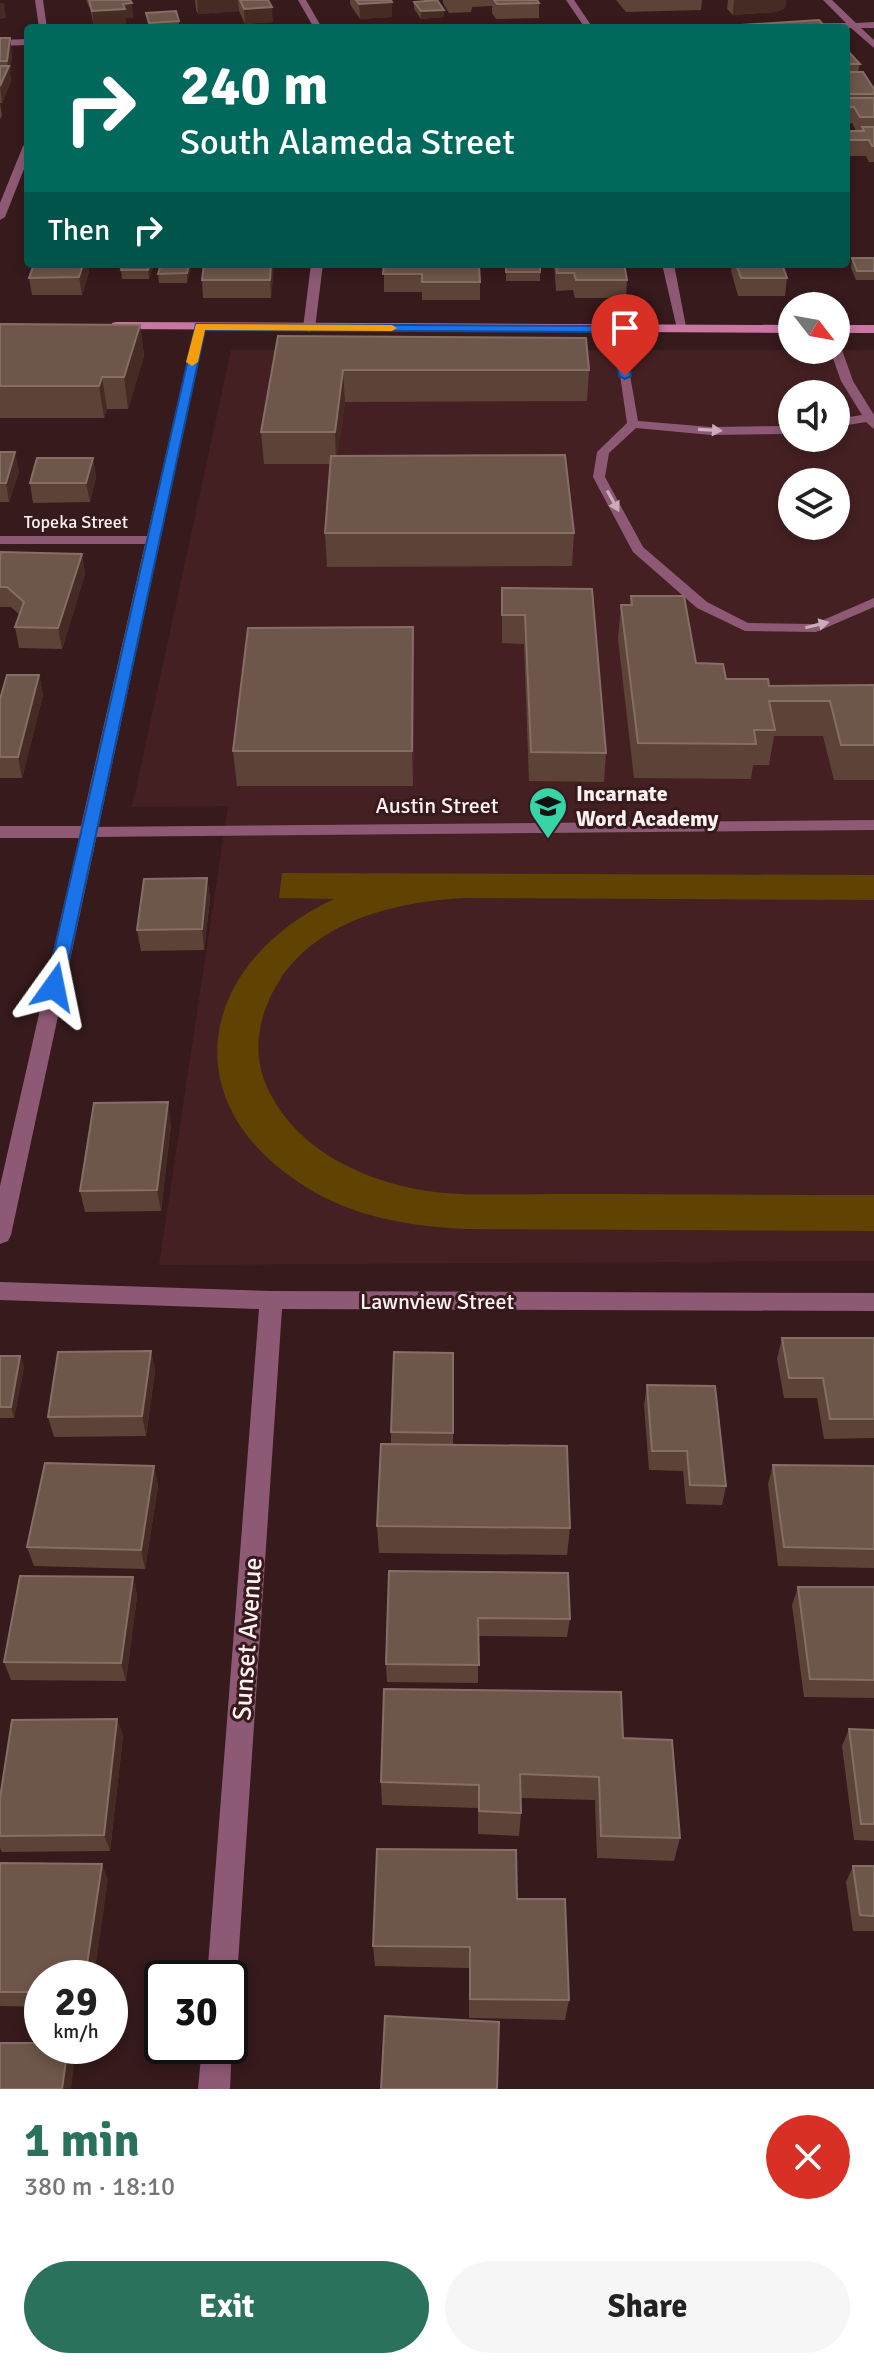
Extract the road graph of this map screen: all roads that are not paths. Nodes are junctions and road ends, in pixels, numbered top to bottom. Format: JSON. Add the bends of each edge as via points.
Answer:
{"nodes":[{"id":1,"x":39,"y":0,"type":"edge"},
{"id":2,"x":302,"y":0,"type":"edge"},
{"id":3,"x":570,"y":0,"type":"edge"},
{"id":4,"x":827,"y":0,"type":"edge"},
{"id":5,"x":42,"y":24,"type":"edge"},
{"id":6,"x":316,"y":24,"type":"edge"},
{"id":7,"x":586,"y":24,"type":"edge"},
{"id":8,"x":850,"y":25,"type":"edge"},
{"id":9,"x":856,"y":25,"type":"junction"},
{"id":10,"x":874,"y":25,"type":"edge"},
{"id":11,"x":24,"y":42,"type":"edge"},
{"id":12,"x":0,"y":43,"type":"edge"},
{"id":13,"x":874,"y":45,"type":"edge"},
{"id":14,"x":24,"y":156,"type":"edge"},
{"id":15,"x":0,"y":217,"type":"edge"},
{"id":16,"x":316,"y":268,"type":"edge"},
{"id":17,"x":669,"y":268,"type":"edge"},
{"id":18,"x":108,"y":326,"type":"edge"},
{"id":19,"x":200,"y":327,"type":"junction"},
{"id":20,"x":309,"y":328,"type":"junction"},
{"id":21,"x":617,"y":329,"type":"junction"},
{"id":22,"x":683,"y":329,"type":"junction"},
{"id":23,"x":778,"y":329,"type":"edge"},
{"id":24,"x":850,"y":329,"type":"edge"},
{"id":25,"x":874,"y":329,"type":"edge"},
{"id":26,"x":841,"y":364,"type":"edge"},
{"id":27,"x":871,"y":422,"type":"edge"},
{"id":28,"x":850,"y":423,"type":"edge"},
{"id":29,"x":633,"y":424,"type":"junction"},
{"id":30,"x":778,"y":430,"type":"edge"},
{"id":31,"x":0,"y":540,"type":"edge"},
{"id":32,"x":153,"y":540,"type":"junction"},
{"id":33,"x":874,"y":602,"type":"edge"},
{"id":34,"x":874,"y":825,"type":"edge"},
{"id":35,"x":0,"y":832,"type":"edge"},
{"id":36,"x":88,"y":832,"type":"junction"},
{"id":37,"x":0,"y":1235,"type":"edge"},
{"id":38,"x":0,"y":1291,"type":"edge"},
{"id":39,"x":271,"y":1300,"type":"junction"},
{"id":40,"x":874,"y":1302,"type":"edge"},
{"id":41,"x":223,"y":1960,"type":"edge"},
{"id":42,"x":216,"y":2064,"type":"edge"},
{"id":43,"x":214,"y":2089,"type":"edge"}],
"edges":[{"from":1,"to":5,"type":"street"},
{"from":2,"to":6,"type":"street"},
{"from":3,"to":7,"type":"street"},
{"from":4,"to":9,"type":"street"},
{"from":8,"to":9,"type":"street"},
{"from":9,"to":10,"type":"street"},
{"from":9,"to":13,"type":"street"},
{"from":11,"to":12,"type":"street"},
{"from":14,"to":15,"type":"street"},
{"from":16,"to":20,"type":"street"},
{"from":17,"to":22,"type":"street"},
{"from":18,"to":19,"type":"main road"},
{"from":19,"to":20,"type":"main road"},
{"from":19,"to":32,"type":"street"},
{"from":20,"to":21,"type":"main road"},
{"from":21,"to":22,"type":"main road"},
{"from":21,"to":29,"type":"lane"},
{"from":22,"to":23,"type":"main road"},
{"from":24,"to":25,"type":"main road"},
{"from":26,"to":27,"type":"lane"},
{"from":27,"to":28,"type":"lane"},
{"from":29,"to":30,"type":"lane","one_way":true},
{"from":29,"to":33,"type":"lane","one_way":true,"via":[[603,452],[599,477],[638,549],[702,605],[745,627],[816,628]]},
{"from":31,"to":32,"type":"street","name":"Topeka Street"},
{"from":32,"to":36,"type":"street"},
{"from":34,"to":36,"type":"lane","name":"Austin Street"},
{"from":35,"to":36,"type":"street","name":"Austin Street"},
{"from":36,"to":37,"type":"street"},
{"from":38,"to":39,"type":"street","name":"Lawnview Street"},
{"from":39,"to":40,"type":"street","name":"Lawnview Street"},
{"from":39,"to":41,"type":"street","name":"Sunset Avenue"},
{"from":42,"to":43,"type":"street"}]}
